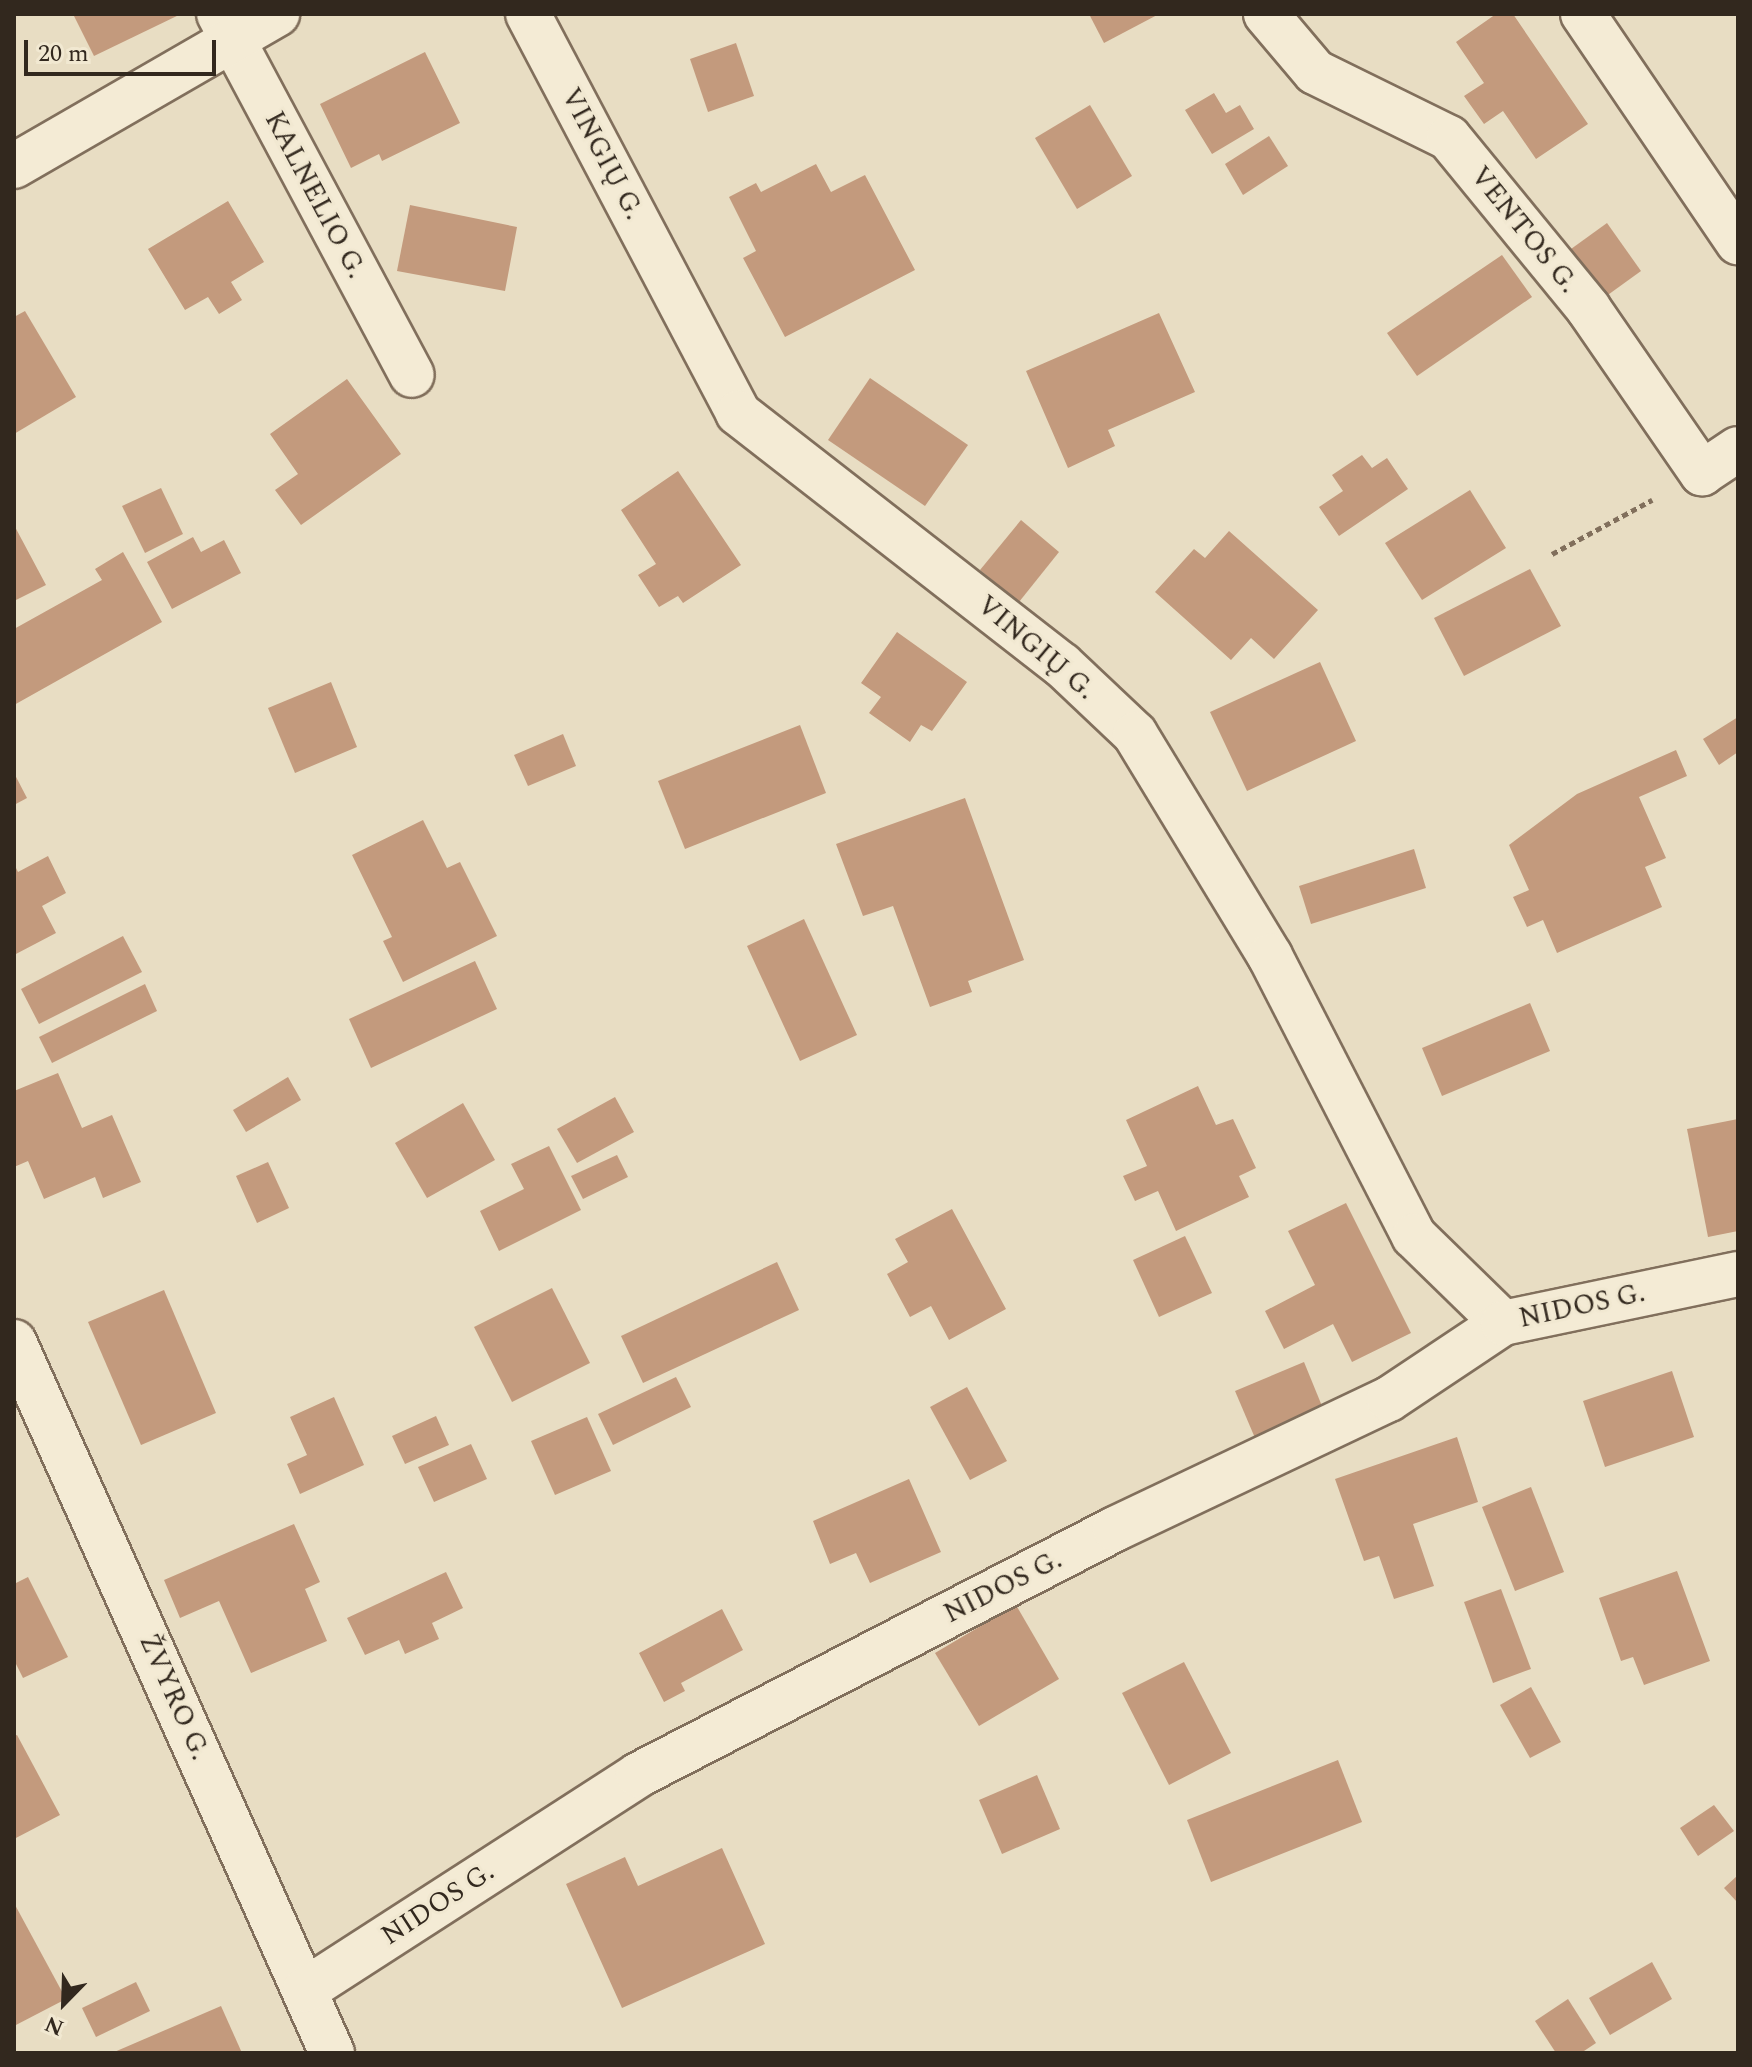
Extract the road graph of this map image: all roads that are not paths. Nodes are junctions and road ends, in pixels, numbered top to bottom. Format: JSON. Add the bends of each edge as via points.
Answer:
{"nodes":[{"id":1,"x":277,"y":14,"type":"edge"},
{"id":2,"x":528,"y":14,"type":"edge"},
{"id":3,"x":1266,"y":14,"type":"edge"},
{"id":4,"x":1583,"y":14,"type":"edge"},
{"id":5,"x":226,"y":27,"type":"edge"},
{"id":6,"x":14,"y":166,"type":"edge"},
{"id":7,"x":1738,"y":242,"type":"edge"},
{"id":8,"x":412,"y":375,"type":"dead end"},
{"id":9,"x":1738,"y":449,"type":"edge"},
{"id":10,"x":1738,"y":1274,"type":"edge"},
{"id":11,"x":1503,"y":1323,"type":"junction"},
{"id":12,"x":14,"y":1342,"type":"edge"},
{"id":13,"x":305,"y":1990,"type":"junction"},
{"id":14,"x":332,"y":2053,"type":"edge"}],
"edges":[{"from":1,"to":5,"type":"street"},
{"from":2,"to":11,"type":"street","name":"VINGIŲ G.","via":[[738,413],[1062,665],[1135,734],[1270,956],[1414,1236]]},
{"from":3,"to":9,"type":"street","name":"VENTOS G.","via":[[1315,72],[1449,138],[1588,308],[1702,473]]},
{"from":4,"to":7,"type":"street"},
{"from":5,"to":6,"type":"street"},
{"from":5,"to":8,"type":"street","name":"KALNELIO G."},
{"from":10,"to":11,"type":"street","name":"NIDOS G."},
{"from":11,"to":13,"type":"street","name":"NIDOS G.","via":[[1389,1399],[1115,1529],[638,1775]]},
{"from":12,"to":13,"type":"street","name":"ŽVYRO G."},
{"from":13,"to":14,"type":"street","name":"ŽVYRO G."}]}
